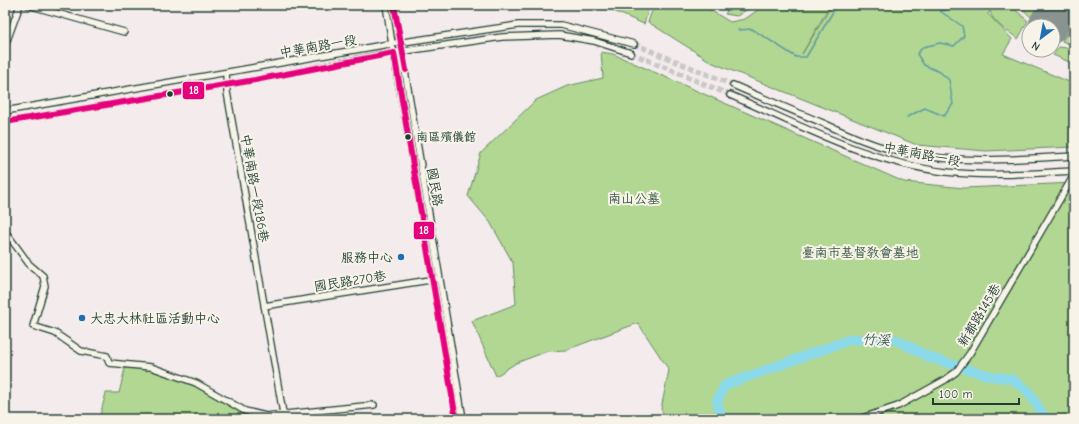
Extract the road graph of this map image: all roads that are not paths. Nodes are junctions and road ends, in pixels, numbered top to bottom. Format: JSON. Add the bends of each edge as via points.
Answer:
{"nodes":[{"id":1,"x":20,"y":5,"type":"edge"},
{"id":2,"x":28,"y":5,"type":"edge"},
{"id":3,"x":386,"y":5,"type":"edge"},
{"id":4,"x":394,"y":5,"type":"edge"},
{"id":5,"x":124,"y":32,"type":"dead end"},
{"id":6,"x":401,"y":43,"type":"junction"},
{"id":7,"x":393,"y":44,"type":"junction"},
{"id":8,"x":634,"y":44,"type":"tunnel mouth"},
{"id":9,"x":5,"y":46,"type":"edge"},
{"id":10,"x":403,"y":52,"type":"junction"},
{"id":11,"x":394,"y":53,"type":"junction"},
{"id":12,"x":631,"y":53,"type":"tunnel mouth"},
{"id":13,"x":226,"y":73,"type":"junction"},
{"id":14,"x":227,"y":85,"type":"junction"},
{"id":15,"x":733,"y":86,"type":"tunnel mouth"},
{"id":16,"x":730,"y":95,"type":"tunnel mouth"},
{"id":17,"x":5,"y":111,"type":"edge"},
{"id":18,"x":5,"y":122,"type":"edge"},
{"id":19,"x":1074,"y":156,"type":"edge"},
{"id":20,"x":1074,"y":171,"type":"edge"},
{"id":21,"x":1074,"y":175,"type":"edge"},
{"id":22,"x":5,"y":231,"type":"edge"},
{"id":23,"x":439,"y":278,"type":"junction"},
{"id":24,"x":433,"y":279,"type":"junction"},
{"id":25,"x":264,"y":306,"type":"junction"},
{"id":26,"x":374,"y":405,"type":"dead end"},
{"id":27,"x":284,"y":417,"type":"edge"},
{"id":28,"x":456,"y":419,"type":"edge"},
{"id":29,"x":463,"y":419,"type":"edge"},
{"id":30,"x":859,"y":419,"type":"edge"}],
"edges":[{"from":1,"to":9,"type":"street"},
{"from":2,"to":5,"type":"street"},
{"from":3,"to":7,"type":"street","name":"國民路"},
{"from":4,"to":6,"type":"street","name":"國民路"},
{"from":6,"to":7,"type":"street","name":"中華南路一段"},
{"from":6,"to":8,"type":"street","name":"中華南路一段","via":[[504,26],[561,25]]},
{"from":6,"to":10,"type":"street","name":"國民路"},
{"from":7,"to":11,"type":"street","name":"國民路"},
{"from":7,"to":13,"type":"street","name":"中華南路一段"},
{"from":10,"to":11,"type":"street","name":"中華南路一段"},
{"from":10,"to":12,"type":"street","name":"中華南路一段","via":[[502,36],[560,35]]},
{"from":10,"to":23,"type":"street","name":"國民路"},
{"from":11,"to":14,"type":"street","name":"中華南路一段"},
{"from":11,"to":24,"type":"street","name":"國民路"},
{"from":13,"to":14,"type":"street","name":"中華南路一段186巷"},
{"from":13,"to":17,"type":"street","name":"中華南路一段"},
{"from":14,"to":18,"type":"street","name":"中華南路一段"},
{"from":14,"to":25,"type":"street","name":"中華南路一段186巷"},
{"from":15,"to":19,"type":"street","name":"中華南路一段","via":[[852,136],[905,152],[945,158],[1000,160]]},
{"from":16,"to":20,"type":"street","name":"中華南路一段","via":[[851,147],[900,164],[947,172],[994,174]]},
{"from":21,"to":30,"type":"street","name":"新都路145巷","via":[[970,353],[956,372],[898,406]]},
{"from":22,"to":27,"type":"street","via":[[28,264],[43,276],[45,286],[33,326],[55,333],[81,351],[107,356],[109,363],[152,367],[196,383],[245,411]]},
{"from":23,"to":24,"type":"street","name":"國民路270巷"},
{"from":23,"to":29,"type":"street","name":"國民路"},
{"from":24,"to":25,"type":"street","name":"國民路270巷"},
{"from":24,"to":28,"type":"street","name":"國民路"},
{"from":25,"to":27,"type":"street","name":"中華南路一段186巷"},
{"from":26,"to":27,"type":"street"}]}
